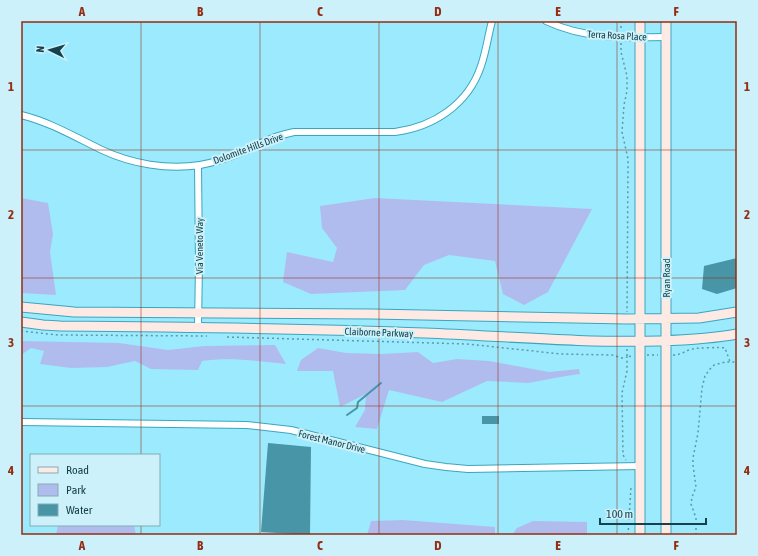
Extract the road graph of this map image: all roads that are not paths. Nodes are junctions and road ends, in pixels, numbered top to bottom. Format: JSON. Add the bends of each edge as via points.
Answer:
{"nodes":[{"id":1,"x":492,"y":21,"type":"edge"},
{"id":2,"x":546,"y":21,"type":"edge"},
{"id":3,"x":640,"y":21,"type":"edge"},
{"id":4,"x":666,"y":21,"type":"edge"},
{"id":5,"x":666,"y":37,"type":"junction"},
{"id":6,"x":640,"y":38,"type":"junction"},
{"id":7,"x":21,"y":115,"type":"edge"},
{"id":8,"x":198,"y":165,"type":"junction"},
{"id":9,"x":21,"y":307,"type":"edge"},
{"id":10,"x":737,"y":312,"type":"edge"},
{"id":11,"x":198,"y":313,"type":"junction"},
{"id":12,"x":640,"y":318,"type":"junction"},
{"id":13,"x":666,"y":319,"type":"junction"},
{"id":14,"x":21,"y":322,"type":"edge"},
{"id":15,"x":198,"y":327,"type":"junction"},
{"id":16,"x":737,"y":334,"type":"edge"},
{"id":17,"x":666,"y":340,"type":"junction"},
{"id":18,"x":640,"y":341,"type":"junction"},
{"id":19,"x":21,"y":422,"type":"edge"},
{"id":20,"x":641,"y":466,"type":"junction"},
{"id":21,"x":640,"y":535,"type":"edge"},
{"id":22,"x":666,"y":535,"type":"edge"}],
"edges":[{"from":1,"to":8,"type":"street","name":"Dolomite Hills Drive","via":[[480,68],[473,84],[454,107],[432,122],[394,132],[294,132],[232,156]]},
{"from":2,"to":6,"type":"street","name":"Terra Rosa Place","via":[[585,34]]},
{"from":3,"to":6,"type":"main road"},
{"from":4,"to":5,"type":"main road","name":"Ryan Road"},
{"from":5,"to":6,"type":"street","name":"Terra Rosa Place"},
{"from":5,"to":13,"type":"main road","name":"Ryan Road"},
{"from":6,"to":12,"type":"main road"},
{"from":7,"to":8,"type":"street","name":"Dolomite Hills Drive","via":[[58,128],[135,162],[163,166]]},
{"from":8,"to":11,"type":"street","name":"Via Veneto Way"},
{"from":9,"to":11,"type":"main road","name":"Claiborne Parkway","via":[[74,312]]},
{"from":10,"to":13,"type":"main road","name":"Claiborne Parkway","via":[[699,318]]},
{"from":11,"to":12,"type":"main road","name":"Claiborne Parkway"},
{"from":11,"to":15,"type":"street","name":"Via Veneto Way"},
{"from":12,"to":13,"type":"main road","name":"Claiborne Parkway"},
{"from":12,"to":18,"type":"main road"},
{"from":13,"to":17,"type":"main road","name":"Ryan Road"},
{"from":14,"to":15,"type":"main road","name":"Claiborne Parkway","via":[[49,325]]},
{"from":15,"to":18,"type":"main road","name":"Claiborne Parkway"},
{"from":16,"to":17,"type":"main road","name":"Claiborne Parkway","via":[[707,339]]},
{"from":17,"to":18,"type":"main road","name":"Claiborne Parkway"},
{"from":17,"to":22,"type":"main road","name":"Ryan Road"},
{"from":18,"to":20,"type":"main road"},
{"from":19,"to":20,"type":"street","name":"Forest Manor Drive","via":[[246,424],[291,430],[425,464],[468,469]]},
{"from":20,"to":21,"type":"main road"}]}
